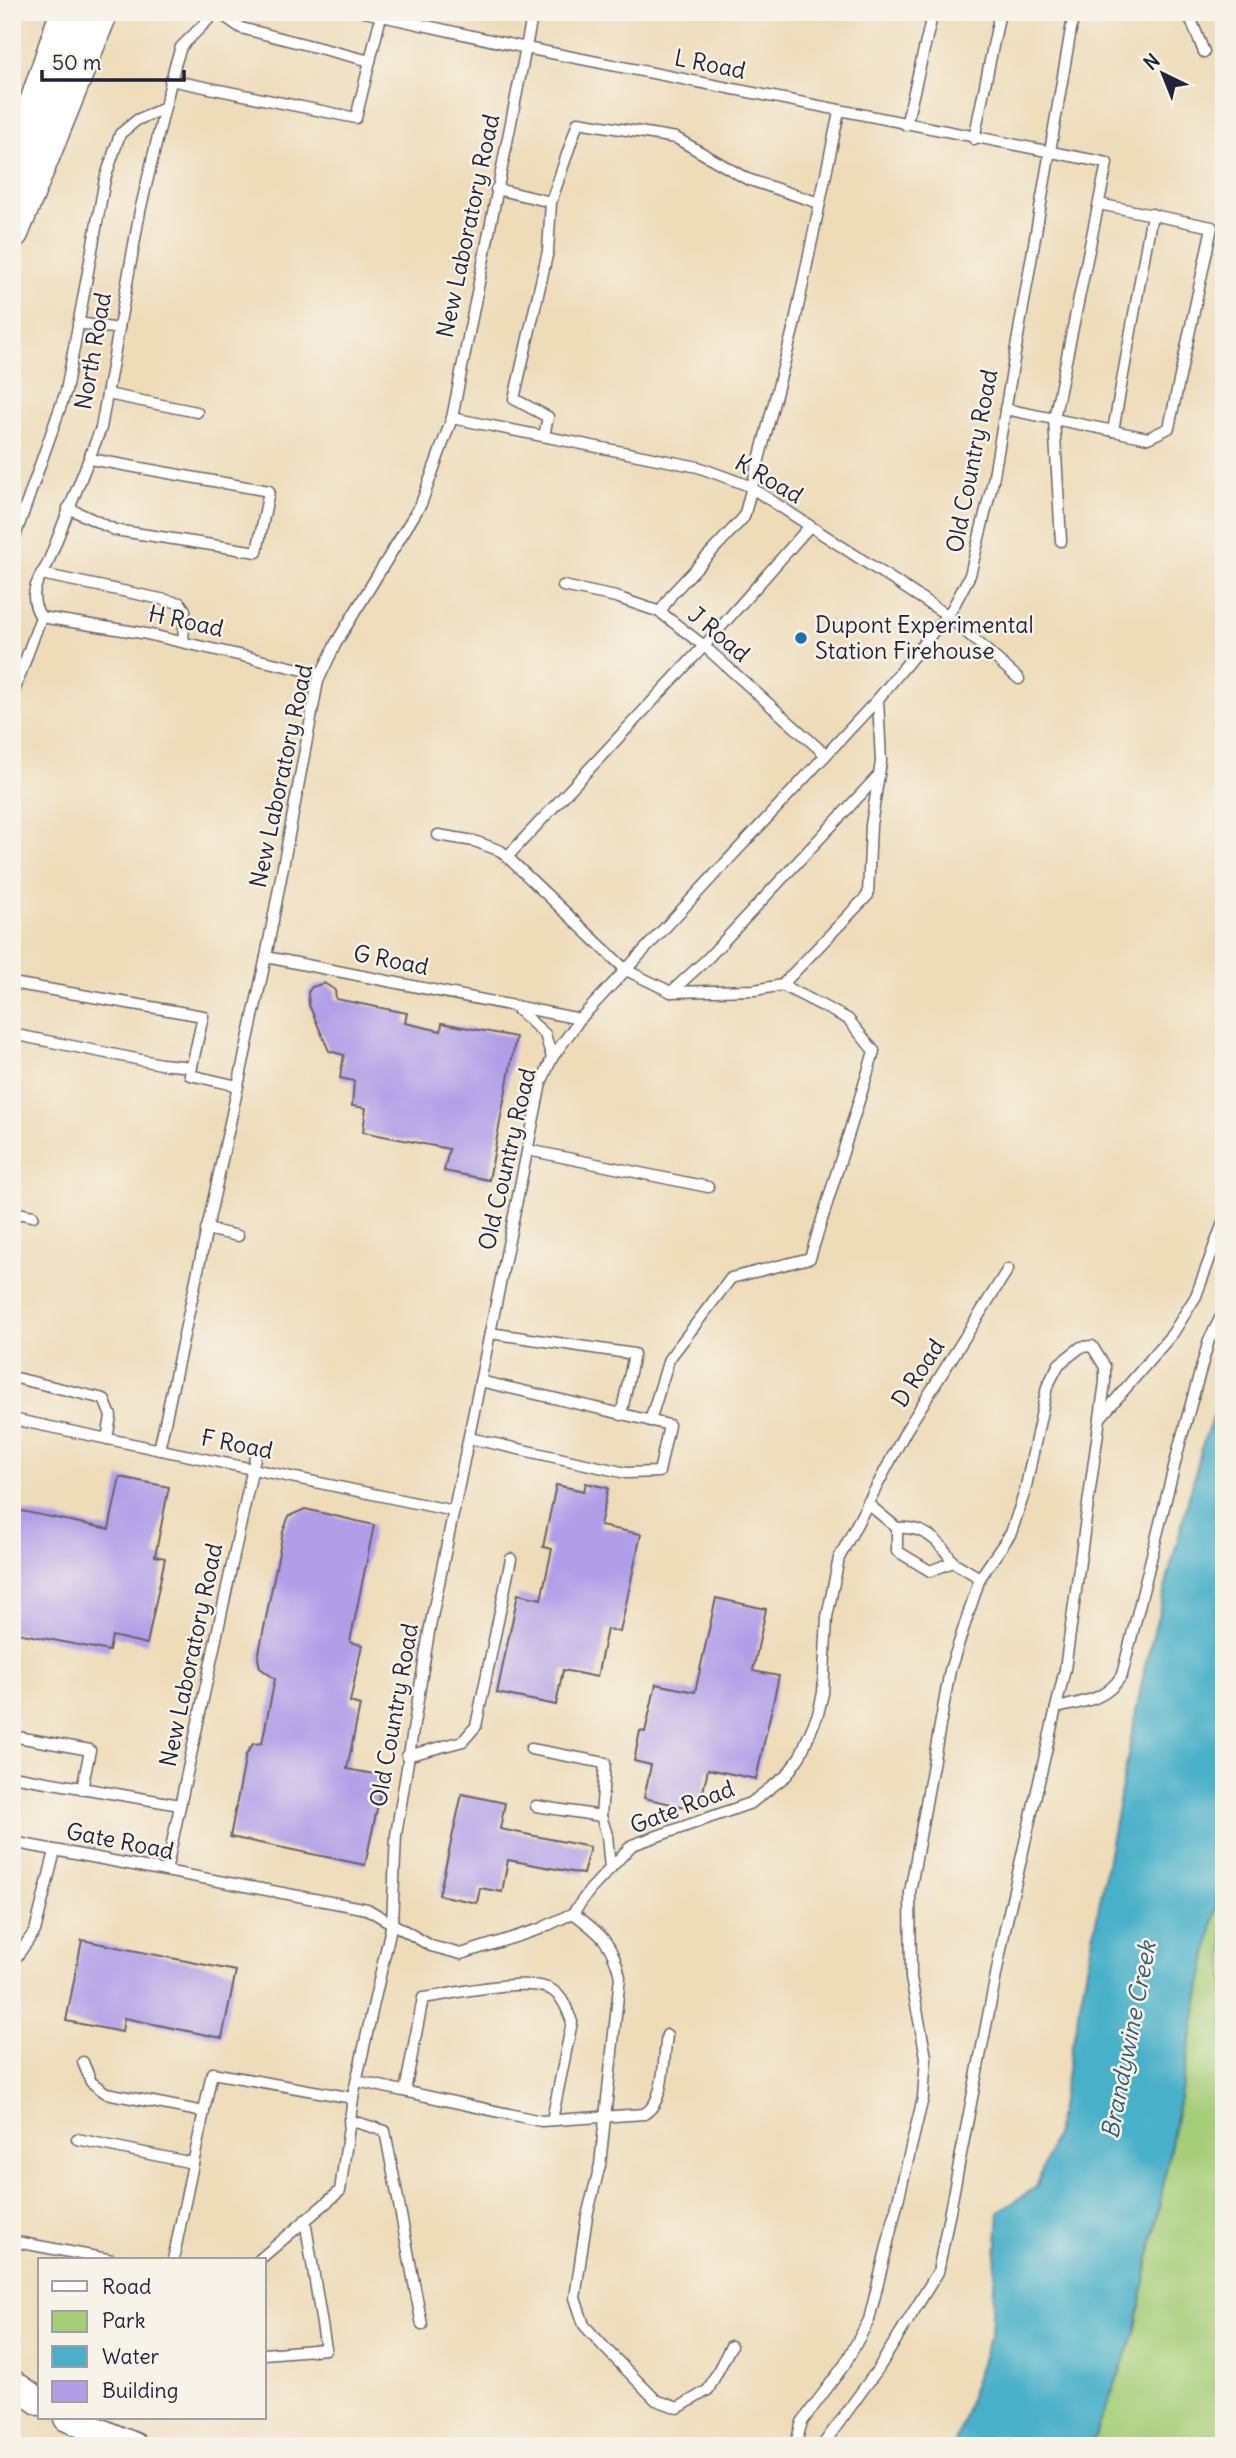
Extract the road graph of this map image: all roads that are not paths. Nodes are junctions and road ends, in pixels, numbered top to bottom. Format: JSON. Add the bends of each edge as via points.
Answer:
{"nodes":[{"id":1,"x":67,"y":12,"type":"edge"},
{"id":2,"x":101,"y":12,"type":"edge"},
{"id":3,"x":217,"y":12,"type":"edge"},
{"id":4,"x":363,"y":12,"type":"edge"},
{"id":5,"x":533,"y":12,"type":"edge"},
{"id":6,"x":933,"y":12,"type":"edge"},
{"id":7,"x":1000,"y":12,"type":"edge"},
{"id":8,"x":1074,"y":12,"type":"edge"},
{"id":9,"x":1185,"y":12,"type":"edge"},
{"id":10,"x":381,"y":16,"type":"junction"},
{"id":11,"x":526,"y":48,"type":"junction"},
{"id":12,"x":1204,"y":52,"type":"dead end"},
{"id":13,"x":370,"y":61,"type":"junction"},
{"id":14,"x":170,"y":80,"type":"junction"},
{"id":15,"x":162,"y":109,"type":"junction"},
{"id":16,"x":839,"y":112,"type":"junction"},
{"id":17,"x":906,"y":125,"type":"junction"},
{"id":18,"x":974,"y":139,"type":"junction"},
{"id":19,"x":1049,"y":154,"type":"junction"},
{"id":20,"x":12,"y":175,"type":"edge"},
{"id":21,"x":496,"y":189,"type":"junction"},
{"id":22,"x":551,"y":202,"type":"junction"},
{"id":23,"x":819,"y":204,"type":"junction"},
{"id":24,"x":1099,"y":204,"type":"junction"},
{"id":25,"x":1152,"y":214,"type":"junction"},
{"id":26,"x":12,"y":232,"type":"edge"},
{"id":27,"x":78,"y":323,"type":"junction"},
{"id":28,"x":119,"y":329,"type":"junction"},
{"id":29,"x":107,"y":394,"type":"junction"},
{"id":30,"x":1005,"y":409,"type":"junction"},
{"id":31,"x":197,"y":412,"type":"dead end"},
{"id":32,"x":452,"y":418,"type":"junction"},
{"id":33,"x":1054,"y":419,"type":"junction"},
{"id":34,"x":1113,"y":430,"type":"junction"},
{"id":35,"x":544,"y":436,"type":"junction"},
{"id":36,"x":89,"y":459,"type":"junction"},
{"id":37,"x":753,"y":490,"type":"junction"},
{"id":38,"x":68,"y":508,"type":"junction"},
{"id":39,"x":809,"y":527,"type":"junction"},
{"id":40,"x":1061,"y":541,"type":"dead end"},
{"id":41,"x":12,"y":545,"type":"edge"},
{"id":42,"x":41,"y":574,"type":"junction"},
{"id":43,"x":563,"y":586,"type":"dead end"},
{"id":44,"x":660,"y":612,"type":"junction"},
{"id":45,"x":947,"y":615,"type":"junction"},
{"id":46,"x":41,"y":617,"type":"junction"},
{"id":47,"x":183,"y":642,"type":"junction"},
{"id":48,"x":704,"y":646,"type":"junction"},
{"id":49,"x":321,"y":674,"type":"junction"},
{"id":50,"x":1019,"y":679,"type":"dead end"},
{"id":51,"x":12,"y":697,"type":"edge"},
{"id":52,"x":877,"y":699,"type":"junction"},
{"id":53,"x":825,"y":755,"type":"junction"},
{"id":54,"x":878,"y":776,"type":"junction"},
{"id":55,"x":438,"y":835,"type":"dead end"},
{"id":56,"x":508,"y":857,"type":"junction"},
{"id":57,"x":265,"y":957,"type":"junction"},
{"id":58,"x":626,"y":970,"type":"junction"},
{"id":59,"x":12,"y":983,"type":"edge"},
{"id":60,"x":782,"y":985,"type":"junction"},
{"id":61,"x":671,"y":992,"type":"junction"},
{"id":62,"x":509,"y":1005,"type":"junction"},
{"id":63,"x":580,"y":1019,"type":"junction"},
{"id":64,"x":12,"y":1034,"type":"edge"},
{"id":65,"x":552,"y":1058,"type":"junction"},
{"id":66,"x":192,"y":1067,"type":"junction"},
{"id":67,"x":238,"y":1086,"type":"junction"},
{"id":68,"x":528,"y":1150,"type":"junction"},
{"id":69,"x":708,"y":1187,"type":"dead end"},
{"id":70,"x":12,"y":1212,"type":"edge"},
{"id":71,"x":33,"y":1216,"type":"dead end"},
{"id":72,"x":1224,"y":1220,"type":"edge"},
{"id":73,"x":206,"y":1229,"type":"junction"},
{"id":74,"x":238,"y":1236,"type":"dead end"},
{"id":75,"x":1008,"y":1269,"type":"dead end"},
{"id":76,"x":1224,"y":1311,"type":"edge"},
{"id":77,"x":490,"y":1333,"type":"junction"},
{"id":78,"x":12,"y":1377,"type":"edge"},
{"id":79,"x":480,"y":1381,"type":"junction"},
{"id":80,"x":621,"y":1415,"type":"junction"},
{"id":81,"x":1100,"y":1418,"type":"junction"},
{"id":82,"x":12,"y":1419,"type":"edge"},
{"id":83,"x":650,"y":1421,"type":"junction"},
{"id":84,"x":469,"y":1438,"type":"junction"},
{"id":85,"x":107,"y":1439,"type":"junction"},
{"id":86,"x":257,"y":1448,"type":"dead end"},
{"id":87,"x":159,"y":1450,"type":"junction"},
{"id":88,"x":253,"y":1469,"type":"junction"},
{"id":89,"x":867,"y":1503,"type":"junction"},
{"id":90,"x":454,"y":1511,"type":"junction"},
{"id":91,"x":897,"y":1528,"type":"junction"},
{"id":92,"x":511,"y":1559,"type":"dead end"},
{"id":93,"x":953,"y":1562,"type":"junction"},
{"id":94,"x":980,"y":1578,"type":"junction"},
{"id":95,"x":1056,"y":1708,"type":"junction"},
{"id":96,"x":12,"y":1736,"type":"edge"},
{"id":97,"x":531,"y":1749,"type":"dead end"},
{"id":98,"x":407,"y":1756,"type":"junction"},
{"id":99,"x":12,"y":1776,"type":"edge"},
{"id":100,"x":82,"y":1789,"type":"junction"},
{"id":101,"x":180,"y":1805,"type":"junction"},
{"id":102,"x":537,"y":1806,"type":"dead end"},
{"id":103,"x":601,"y":1816,"type":"junction"},
{"id":104,"x":12,"y":1842,"type":"edge"},
{"id":105,"x":55,"y":1851,"type":"junction"},
{"id":106,"x":610,"y":1869,"type":"junction"},
{"id":107,"x":166,"y":1871,"type":"junction"},
{"id":108,"x":573,"y":1913,"type":"junction"},
{"id":109,"x":392,"y":1923,"type":"junction"},
{"id":110,"x":12,"y":1964,"type":"edge"},
{"id":111,"x":667,"y":2035,"type":"dead end"},
{"id":112,"x":83,"y":2062,"type":"dead end"},
{"id":113,"x":357,"y":2081,"type":"junction"},
{"id":114,"x":405,"y":2091,"type":"junction"},
{"id":115,"x":353,"y":2098,"type":"junction"},
{"id":116,"x":204,"y":2112,"type":"junction"},
{"id":117,"x":604,"y":2115,"type":"junction"},
{"id":118,"x":349,"y":2120,"type":"junction"},
{"id":119,"x":552,"y":2120,"type":"junction"},
{"id":120,"x":77,"y":2139,"type":"dead end"},
{"id":121,"x":193,"y":2163,"type":"junction"},
{"id":122,"x":305,"y":2220,"type":"junction"},
{"id":123,"x":12,"y":2241,"type":"edge"},
{"id":124,"x":101,"y":2258,"type":"edge"},
{"id":125,"x":173,"y":2258,"type":"edge"},
{"id":126,"x":261,"y":2258,"type":"edge"},
{"id":127,"x":422,"y":2325,"type":"dead end"},
{"id":128,"x":731,"y":2346,"type":"dead end"},
{"id":129,"x":266,"y":2354,"type":"edge"},
{"id":130,"x":12,"y":2383,"type":"edge"},
{"id":131,"x":38,"y":2401,"type":"edge"},
{"id":132,"x":72,"y":2420,"type":"edge"},
{"id":133,"x":134,"y":2446,"type":"edge"},
{"id":134,"x":795,"y":2446,"type":"edge"},
{"id":135,"x":822,"y":2446,"type":"edge"}],
"edges":[{"from":1,"to":20,"type":"highway"},
{"from":2,"to":26,"type":"highway"},
{"from":3,"to":13,"type":"lane","via":[[241,28]]},
{"from":3,"to":14,"type":"lane","name":"North Road","via":[[181,47]]},
{"from":4,"to":10,"type":"lane","name":"L Road"},
{"from":5,"to":11,"type":"lane","name":"New Laboratory Road"},
{"from":6,"to":17,"type":"lane"},
{"from":7,"to":18,"type":"lane"},
{"from":8,"to":19,"type":"lane","name":"Old Country Road"},
{"from":9,"to":12,"type":"lane"},
{"from":10,"to":11,"type":"lane","name":"L Road"},
{"from":10,"to":13,"type":"lane"},
{"from":11,"to":16,"type":"lane","name":"L Road"},
{"from":11,"to":21,"type":"lane","name":"New Laboratory Road"},
{"from":13,"to":14,"type":"lane","via":[[356,118]]},
{"from":14,"to":15,"type":"lane","name":"North Road"},
{"from":15,"to":27,"type":"lane","via":[[136,120],[120,134],[105,179]]},
{"from":15,"to":28,"type":"lane","name":"North Road"},
{"from":16,"to":17,"type":"lane","name":"L Road"},
{"from":16,"to":23,"type":"lane"},
{"from":17,"to":18,"type":"lane","name":"L Road"},
{"from":18,"to":19,"type":"lane","name":"L Road"},
{"from":19,"to":24,"type":"lane","name":"L Road","via":[[1107,163]]},
{"from":19,"to":30,"type":"lane","name":"Old Country Road"},
{"from":21,"to":22,"type":"lane"},
{"from":21,"to":32,"type":"lane","name":"New Laboratory Road"},
{"from":22,"to":23,"type":"lane","via":[[578,122],[676,138],[747,179]]},
{"from":22,"to":35,"type":"lane","via":[[548,251],[514,399],[548,417]]},
{"from":23,"to":37,"type":"lane"},
{"from":24,"to":25,"type":"lane"},
{"from":24,"to":33,"type":"lane"},
{"from":25,"to":34,"type":"lane"},
{"from":25,"to":34,"type":"lane","via":[[1212,227],[1169,428],[1148,438]]},
{"from":27,"to":28,"type":"lane"},
{"from":27,"to":41,"type":"lane","via":[[59,415]]},
{"from":28,"to":29,"type":"lane","name":"North Road"},
{"from":29,"to":31,"type":"lane"},
{"from":29,"to":36,"type":"lane","name":"North Road"},
{"from":30,"to":33,"type":"lane"},
{"from":30,"to":45,"type":"lane","name":"Old Country Road","via":[[970,575]]},
{"from":32,"to":35,"type":"lane","name":"K Road"},
{"from":32,"to":49,"type":"lane","name":"New Laboratory Road","via":[[421,504]]},
{"from":33,"to":34,"type":"lane"},
{"from":33,"to":40,"type":"lane"},
{"from":35,"to":37,"type":"lane","name":"K Road","via":[[698,467]]},
{"from":36,"to":38,"type":"lane","name":"North Road"},
{"from":36,"to":38,"type":"lane","via":[[269,491],[257,552],[115,530]]},
{"from":37,"to":39,"type":"lane","name":"K Road"},
{"from":37,"to":44,"type":"lane","via":[[744,517]]},
{"from":38,"to":42,"type":"lane","name":"North Road"},
{"from":39,"to":45,"type":"lane","name":"K Road"},
{"from":39,"to":48,"type":"lane"},
{"from":42,"to":46,"type":"lane","name":"North Road","via":[[33,595]]},
{"from":42,"to":47,"type":"lane","via":[[180,603],[186,610]]},
{"from":43,"to":44,"type":"lane","name":"J Road"},
{"from":44,"to":48,"type":"lane","name":"J Road"},
{"from":45,"to":50,"type":"lane","name":"K Road"},
{"from":45,"to":52,"type":"lane","name":"Old Country Road"},
{"from":46,"to":47,"type":"lane","name":"H Road"},
{"from":46,"to":51,"type":"lane","name":"North Road"},
{"from":47,"to":49,"type":"lane","name":"H Road"},
{"from":48,"to":53,"type":"lane","name":"J Road"},
{"from":48,"to":56,"type":"lane"},
{"from":49,"to":57,"type":"lane","name":"New Laboratory Road"},
{"from":52,"to":53,"type":"lane","name":"Old Country Road"},
{"from":52,"to":54,"type":"lane"},
{"from":53,"to":58,"type":"lane","name":"Old Country Road"},
{"from":54,"to":60,"type":"lane","via":[[868,895]]},
{"from":54,"to":61,"type":"lane"},
{"from":55,"to":56,"type":"lane","via":[[474,841]]},
{"from":56,"to":58,"type":"lane"},
{"from":57,"to":62,"type":"lane","name":"G Road"},
{"from":57,"to":67,"type":"lane","name":"New Laboratory Road"},
{"from":58,"to":61,"type":"lane"},
{"from":58,"to":63,"type":"lane","name":"Old Country Road"},
{"from":59,"to":66,"type":"lane","via":[[203,1016]]},
{"from":60,"to":61,"type":"lane"},
{"from":60,"to":83,"type":"lane","via":[[848,1019],[874,1052],[810,1258],[731,1278],[669,1359]]},
{"from":62,"to":63,"type":"lane","name":"G Road"},
{"from":62,"to":65,"type":"lane","via":[[545,1034]]},
{"from":63,"to":65,"type":"lane","name":"Old Country Road"},
{"from":64,"to":66,"type":"lane"},
{"from":65,"to":68,"type":"lane","name":"Old Country Road","via":[[541,1083]]},
{"from":66,"to":67,"type":"lane","via":[[190,1074]]},
{"from":67,"to":73,"type":"lane","name":"New Laboratory Road"},
{"from":68,"to":69,"type":"lane"},
{"from":68,"to":77,"type":"lane","name":"Old Country Road"},
{"from":70,"to":71,"type":"lane"},
{"from":72,"to":81,"type":"lane","via":[[1196,1296],[1173,1333]]},
{"from":73,"to":74,"type":"lane"},
{"from":73,"to":87,"type":"lane","name":"New Laboratory Road"},
{"from":75,"to":89,"type":"lane","name":"D Road","via":[[907,1429]]},
{"from":76,"to":95,"type":"lane","via":[[1209,1340],[1180,1443],[1122,1675],[1112,1691]]},
{"from":77,"to":79,"type":"lane","name":"Old Country Road"},
{"from":77,"to":80,"type":"lane","via":[[634,1354]]},
{"from":78,"to":85,"type":"lane","via":[[104,1399],[111,1416]]},
{"from":79,"to":80,"type":"lane"},
{"from":79,"to":84,"type":"lane","name":"Old Country Road"},
{"from":80,"to":83,"type":"lane"},
{"from":81,"to":94,"type":"lane","via":[[1105,1367],[1092,1346],[1081,1347],[1059,1364],[1047,1387],[1025,1492],[1014,1522]]},
{"from":81,"to":95,"type":"lane"},
{"from":82,"to":85,"type":"lane","name":"F Road"},
{"from":83,"to":84,"type":"lane","via":[[669,1425],[659,1472],[626,1473]]},
{"from":84,"to":90,"type":"lane","name":"Old Country Road"},
{"from":85,"to":87,"type":"lane","name":"F Road"},
{"from":86,"to":88,"type":"lane","name":"New Laboratory Road"},
{"from":87,"to":88,"type":"lane","name":"F Road"},
{"from":88,"to":90,"type":"lane","name":"F Road"},
{"from":88,"to":101,"type":"lane","name":"New Laboratory Road"},
{"from":89,"to":91,"type":"lane"},
{"from":89,"to":106,"type":"lane","name":"Gate Road","via":[[839,1559],[827,1617],[818,1714],[787,1775],[751,1803],[641,1840]]},
{"from":90,"to":98,"type":"lane","name":"Old Country Road"},
{"from":91,"to":93,"type":"lane","via":[[914,1527],[942,1545]]},
{"from":91,"to":93,"type":"lane","via":[[897,1551],[930,1571]]},
{"from":92,"to":98,"type":"lane","via":[[476,1726],[463,1741]]},
{"from":93,"to":94,"type":"lane"},
{"from":94,"to":134,"type":"lane","via":[[950,1670],[910,1892],[911,1978],[926,2057],[923,2098],[869,2320],[845,2364],[802,2422]]},
{"from":95,"to":135,"type":"lane","via":[[1005,1929],[938,2272],[878,2369]]},
{"from":96,"to":100,"type":"lane","via":[[90,1750]]},
{"from":97,"to":103,"type":"lane","via":[[605,1763]]},
{"from":98,"to":109,"type":"lane","name":"Old Country Road","via":[[396,1835]]},
{"from":99,"to":100,"type":"lane"},
{"from":100,"to":101,"type":"lane"},
{"from":101,"to":107,"type":"lane","name":"New Laboratory Road"},
{"from":102,"to":103,"type":"lane"},
{"from":103,"to":106,"type":"lane"},
{"from":104,"to":105,"type":"lane","name":"Gate Road"},
{"from":105,"to":107,"type":"lane","name":"Gate Road"},
{"from":105,"to":110,"type":"lane","via":[[35,1931]]},
{"from":106,"to":108,"type":"lane","name":"Gate Road"},
{"from":107,"to":109,"type":"lane","name":"Gate Road","via":[[367,1909]]},
{"from":108,"to":109,"type":"lane","name":"Gate Road","via":[[461,1954],[431,1946]]},
{"from":108,"to":117,"type":"lane","via":[[598,1932],[615,1954],[620,1977]]},
{"from":109,"to":113,"type":"lane","name":"Old Country Road"},
{"from":111,"to":117,"type":"lane","via":[[657,2100],[651,2110]]},
{"from":112,"to":116,"type":"lane","via":[[91,2082],[106,2093]]},
{"from":113,"to":114,"type":"lane"},
{"from":113,"to":115,"type":"lane","name":"Old Country Road"},
{"from":114,"to":119,"type":"lane"},
{"from":114,"to":119,"type":"lane","via":[[423,1998],[535,1984],[554,1991],[572,2022]]},
{"from":115,"to":116,"type":"lane","via":[[212,2073]]},
{"from":115,"to":118,"type":"lane","name":"Old Country Road"},
{"from":116,"to":121,"type":"lane"},
{"from":117,"to":119,"type":"lane"},
{"from":117,"to":128,"type":"lane","via":[[600,2165],[575,2298],[584,2325],[656,2400],[678,2408],[708,2390]]},
{"from":118,"to":122,"type":"lane","name":"Old Country Road","via":[[340,2191]]},
{"from":118,"to":127,"type":"lane","via":[[385,2131]]},
{"from":120,"to":121,"type":"lane"},
{"from":121,"to":125,"type":"lane"},
{"from":122,"to":126,"type":"lane","name":"Old Country Road"},
{"from":122,"to":129,"type":"lane","via":[[326,2349]]},
{"from":123,"to":124,"type":"lane"},
{"from":130,"to":131,"type":"street"},
{"from":132,"to":133,"type":"street"}]}
